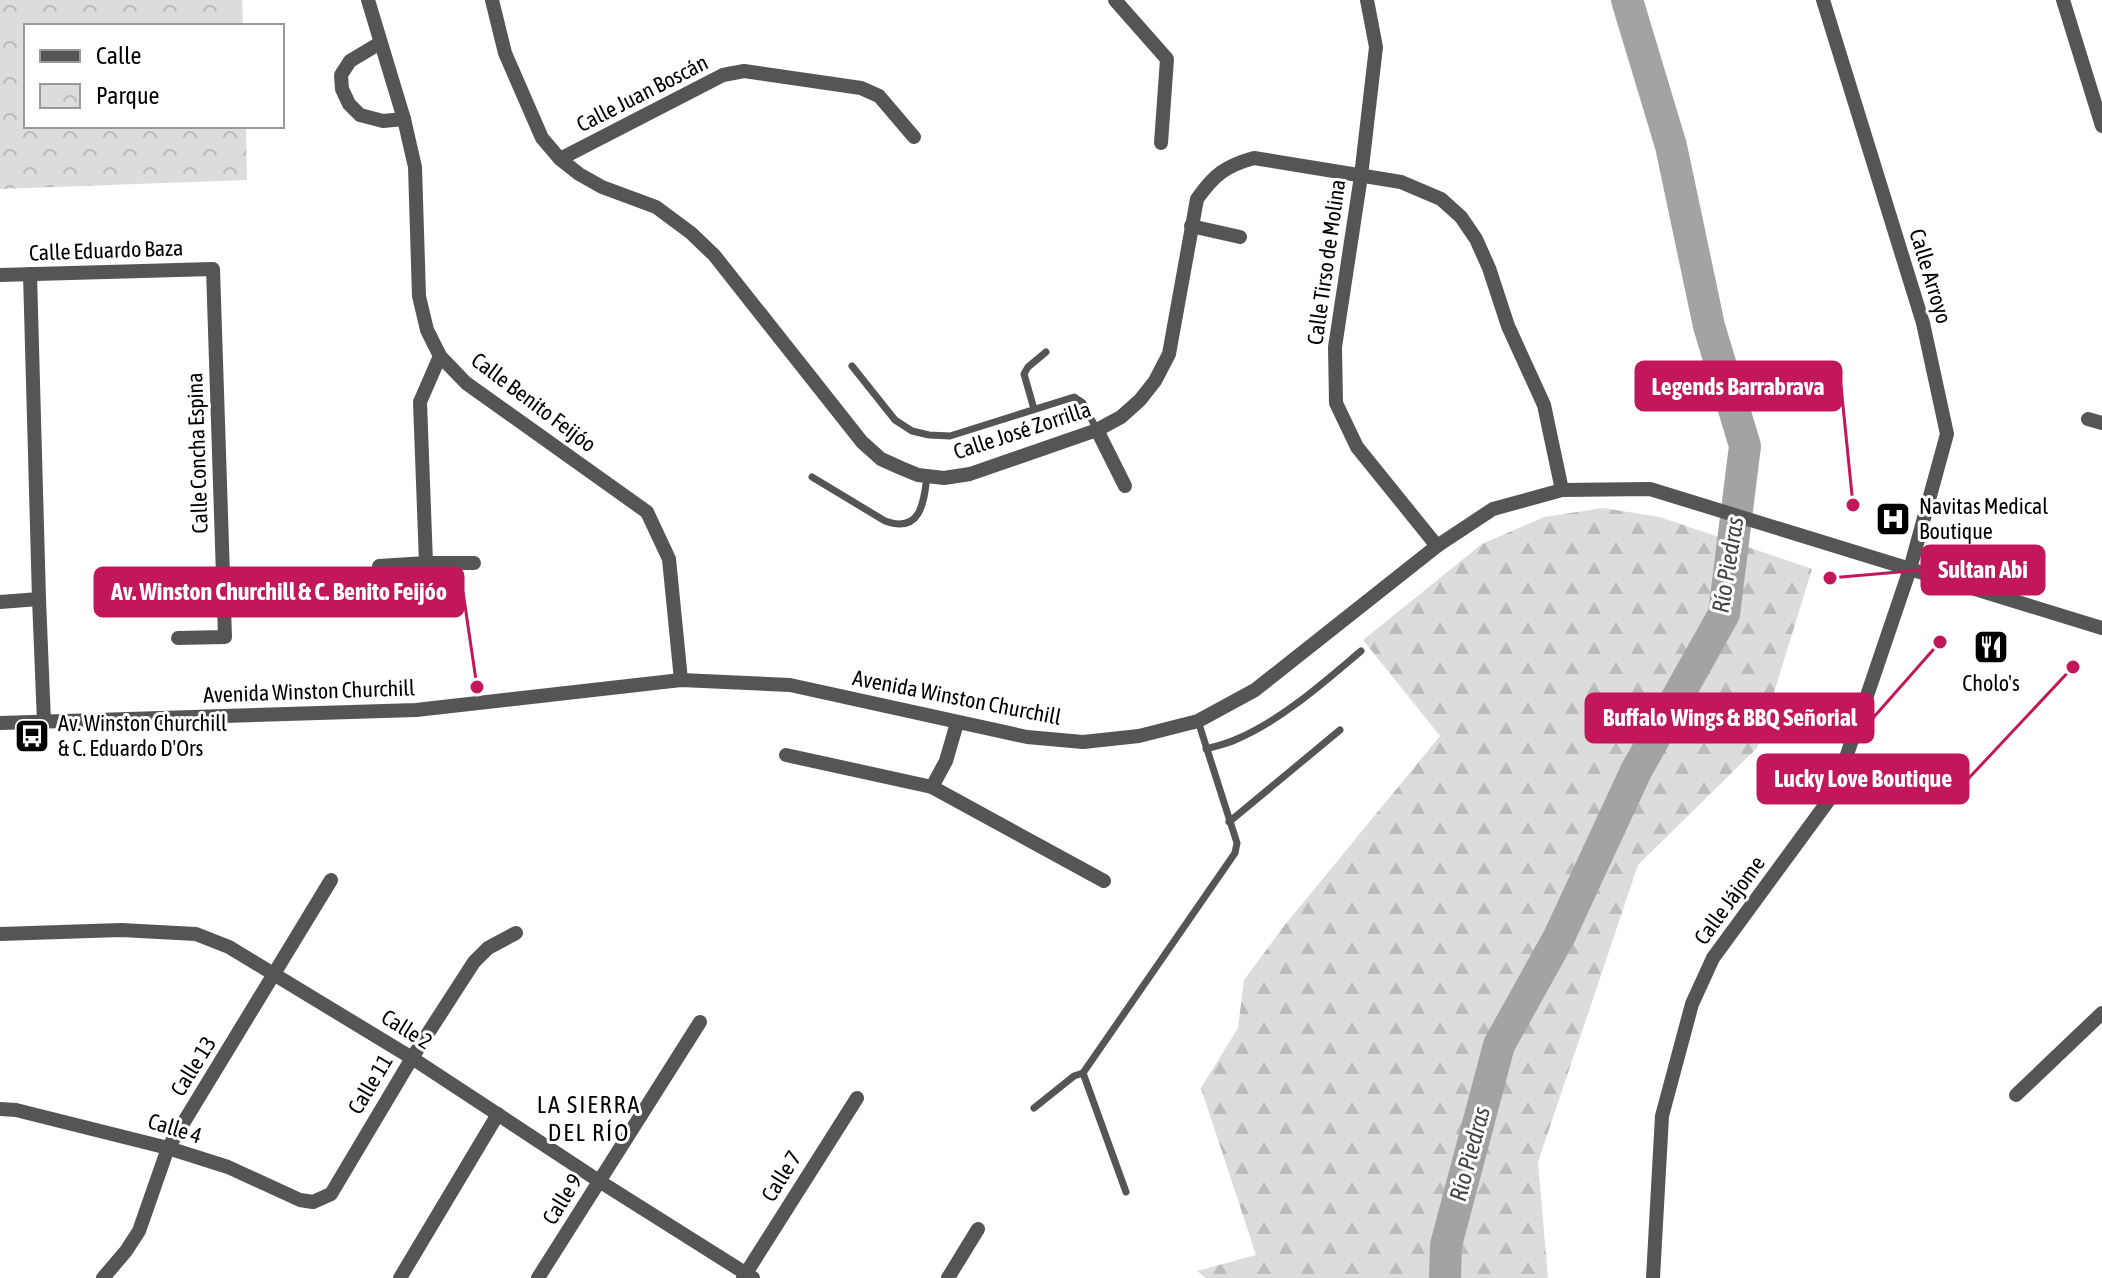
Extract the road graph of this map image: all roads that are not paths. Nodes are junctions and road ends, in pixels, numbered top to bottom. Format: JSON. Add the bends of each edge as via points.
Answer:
{"nodes":[{"id":1,"x":492,"y":0,"type":"edge"},
{"id":2,"x":1115,"y":0,"type":"edge"},
{"id":3,"x":1367,"y":0,"type":"edge"},
{"id":4,"x":1823,"y":0,"type":"edge"},
{"id":5,"x":2063,"y":0,"type":"edge"},
{"id":6,"x":369,"y":1,"type":"edge"},
{"id":7,"x":380,"y":43,"type":"junction"},
{"id":8,"x":2096,"y":87,"type":"edge"},
{"id":9,"x":404,"y":119,"type":"junction"},
{"id":10,"x":2102,"y":126,"type":"edge"},
{"id":11,"x":914,"y":137,"type":"dead end"},
{"id":12,"x":1161,"y":143,"type":"dead end"},
{"id":13,"x":560,"y":159,"type":"junction"},
{"id":14,"x":1361,"y":176,"type":"junction"},
{"id":15,"x":1191,"y":226,"type":"junction"},
{"id":16,"x":1240,"y":237,"type":"dead end"},
{"id":17,"x":213,"y":269,"type":"joint"},
{"id":18,"x":30,"y":274,"type":"junction"},
{"id":19,"x":0,"y":275,"type":"edge"},
{"id":20,"x":1046,"y":352,"type":"dead end"},
{"id":21,"x":440,"y":356,"type":"junction"},
{"id":22,"x":852,"y":366,"type":"dead end"},
{"id":23,"x":1034,"y":409,"type":"junction"},
{"id":24,"x":1097,"y":430,"type":"junction"},
{"id":25,"x":927,"y":476,"type":"junction"},
{"id":26,"x":812,"y":477,"type":"dead end"},
{"id":27,"x":1125,"y":486,"type":"dead end"},
{"id":28,"x":1562,"y":490,"type":"junction"},
{"id":29,"x":1437,"y":546,"type":"junction"},
{"id":30,"x":426,"y":563,"type":"junction"},
{"id":31,"x":474,"y":563,"type":"dead end"},
{"id":32,"x":379,"y":566,"type":"dead end"},
{"id":33,"x":1910,"y":569,"type":"junction"},
{"id":34,"x":39,"y":599,"type":"junction"},
{"id":35,"x":0,"y":602,"type":"edge"},
{"id":36,"x":2102,"y":628,"type":"edge"},
{"id":37,"x":178,"y":638,"type":"dead end"},
{"id":38,"x":1361,"y":651,"type":"dead end"},
{"id":39,"x":681,"y":680,"type":"junction"},
{"id":40,"x":1198,"y":721,"type":"junction"},
{"id":41,"x":44,"y":722,"type":"junction"},
{"id":42,"x":0,"y":723,"type":"edge"},
{"id":43,"x":957,"y":723,"type":"junction"},
{"id":44,"x":1340,"y":730,"type":"dead end"},
{"id":45,"x":1206,"y":749,"type":"junction"},
{"id":46,"x":786,"y":755,"type":"dead end"},
{"id":47,"x":932,"y":787,"type":"junction"},
{"id":48,"x":1229,"y":822,"type":"junction"},
{"id":49,"x":331,"y":880,"type":"dead end"},
{"id":50,"x":1104,"y":881,"type":"dead end"},
{"id":51,"x":516,"y":933,"type":"dead end"},
{"id":52,"x":0,"y":934,"type":"edge"},
{"id":53,"x":274,"y":974,"type":"junction"},
{"id":54,"x":2102,"y":1013,"type":"edge"},
{"id":55,"x":700,"y":1022,"type":"dead end"},
{"id":56,"x":412,"y":1058,"type":"junction"},
{"id":57,"x":1083,"y":1073,"type":"junction"},
{"id":58,"x":2016,"y":1095,"type":"dead end"},
{"id":59,"x":857,"y":1098,"type":"dead end"},
{"id":60,"x":1034,"y":1108,"type":"dead end"},
{"id":61,"x":0,"y":1109,"type":"edge"},
{"id":62,"x":498,"y":1114,"type":"junction"},
{"id":63,"x":168,"y":1148,"type":"junction"},
{"id":64,"x":599,"y":1181,"type":"junction"},
{"id":65,"x":1126,"y":1192,"type":"dead end"},
{"id":66,"x":331,"y":1194,"type":"joint"},
{"id":67,"x":978,"y":1229,"type":"dead end"},
{"id":68,"x":747,"y":1276,"type":"edge"},
{"id":69,"x":103,"y":1278,"type":"edge"},
{"id":70,"x":400,"y":1278,"type":"edge"},
{"id":71,"x":538,"y":1278,"type":"edge"},
{"id":72,"x":948,"y":1278,"type":"edge"},
{"id":73,"x":1653,"y":1278,"type":"edge"}],
"edges":[{"from":1,"to":13,"type":"street","name":"Calle José Zorrilla","via":[[505,53],[542,138]]},
{"from":2,"to":12,"type":"street","via":[[1167,59]]},
{"from":3,"to":14,"type":"street","name":"Calle Tirso de Molina","via":[[1376,47]]},
{"from":4,"to":33,"type":"street","name":"Calle Arroyo","via":[[1923,323],[1947,434]]},
{"from":5,"to":8,"type":"street"},
{"from":6,"to":7,"type":"street","name":"Calle Benito Feijóo"},
{"from":7,"to":9,"type":"street","name":"Calle Benito Feijóo"},
{"from":7,"to":9,"type":"street","via":[[350,61],[341,75],[342,89],[360,115]]},
{"from":8,"to":10,"type":"street"},
{"from":9,"to":21,"type":"street","name":"Calle Benito Feijóo","via":[[415,167],[419,296]]},
{"from":11,"to":13,"type":"street","name":"Calle Juan Boscán","via":[[879,96],[861,88],[744,71],[723,75]]},
{"from":13,"to":25,"type":"street","name":"Calle José Zorrilla","via":[[602,187],[656,207],[691,233],[862,442],[881,459]]},
{"from":14,"to":15,"type":"street","name":"Calle José Zorrilla","via":[[1254,158],[1236,163],[1220,172],[1197,199]]},
{"from":14,"to":28,"type":"street","name":"Calle José Zorrilla","via":[[1401,182],[1441,199],[1476,239],[1544,405]]},
{"from":14,"to":29,"type":"street","name":"Calle Tirso de Molina","via":[[1335,347],[1336,403],[1357,447]]},
{"from":15,"to":16,"type":"street"},
{"from":15,"to":24,"type":"street","name":"Calle José Zorrilla","via":[[1169,354],[1140,400]]},
{"from":17,"to":18,"type":"street","name":"Calle Eduardo Baza"},
{"from":17,"to":37,"type":"street","name":"Calle Concha Espina","via":[[225,637]]},
{"from":18,"to":19,"type":"street","name":"Calle Eduardo Baza"},
{"from":18,"to":34,"type":"street"},
{"from":20,"to":23,"type":"lane","via":[[1024,374]]},
{"from":21,"to":30,"type":"street","via":[[420,402]]},
{"from":21,"to":39,"type":"street","name":"Calle Benito Feijóo","via":[[466,383],[647,512],[669,559]]},
{"from":22,"to":23,"type":"lane","via":[[895,420],[912,431],[950,436]]},
{"from":23,"to":24,"type":"lane","via":[[1074,397]]},
{"from":24,"to":25,"type":"street","name":"Calle José Zorrilla","via":[[970,474]]},
{"from":24,"to":27,"type":"street"},
{"from":25,"to":26,"type":"lane","via":[[924,502],[917,517],[905,524],[885,521]]},
{"from":28,"to":29,"type":"street","name":"Avenida Winston Churchill","via":[[1493,509]]},
{"from":28,"to":33,"type":"street","name":"Avenida Winston Churchill","via":[[1650,489]]},
{"from":29,"to":40,"type":"street","name":"Avenida Winston Churchill","via":[[1255,690]]},
{"from":30,"to":31,"type":"street"},
{"from":30,"to":32,"type":"street"},
{"from":33,"to":36,"type":"street","name":"Avenida Winston Churchill"},
{"from":33,"to":73,"type":"street","name":"Calle Jájome","via":[[1834,793],[1713,958],[1692,1004],[1662,1116]]},
{"from":34,"to":35,"type":"street"},
{"from":34,"to":41,"type":"street"},
{"from":38,"to":45,"type":"lane","via":[[1273,719],[1236,740]]},
{"from":39,"to":41,"type":"street","name":"Avenida Winston Churchill","via":[[416,710]]},
{"from":39,"to":43,"type":"street","name":"Avenida Winston Churchill","via":[[790,685]]},
{"from":40,"to":43,"type":"street","name":"Avenida Winston Churchill","via":[[1139,736],[1083,742]]},
{"from":40,"to":45,"type":"lane"},
{"from":41,"to":42,"type":"street","name":"Avenida Winston Churchill"},
{"from":43,"to":47,"type":"street"},
{"from":44,"to":48,"type":"lane"},
{"from":45,"to":48,"type":"lane"},
{"from":46,"to":47,"type":"street"},
{"from":47,"to":50,"type":"street"},
{"from":48,"to":57,"type":"lane","via":[[1235,853]]},
{"from":49,"to":53,"type":"street","name":"Calle 13"},
{"from":51,"to":56,"type":"street","name":"Calle 11","via":[[474,962]]},
{"from":52,"to":53,"type":"street","name":"Calle 2","via":[[196,934]]},
{"from":53,"to":56,"type":"street","name":"Calle 2"},
{"from":53,"to":63,"type":"street","name":"Calle 13"},
{"from":54,"to":58,"type":"street"},
{"from":55,"to":64,"type":"street","name":"Calle 9"},
{"from":56,"to":62,"type":"street","name":"Calle 2"},
{"from":56,"to":66,"type":"street","name":"Calle 11"},
{"from":57,"to":60,"type":"lane"},
{"from":57,"to":65,"type":"lane"},
{"from":59,"to":68,"type":"street","name":"Calle 7"},
{"from":61,"to":63,"type":"street","name":"Calle 4"},
{"from":62,"to":64,"type":"street","name":"Calle 2"},
{"from":62,"to":70,"type":"street"},
{"from":63,"to":66,"type":"street","name":"Calle 4","via":[[228,1167],[300,1200],[313,1202]]},
{"from":63,"to":69,"type":"street","name":"Calle 13","via":[[139,1231]]},
{"from":64,"to":68,"type":"street","name":"Calle 2"},
{"from":64,"to":71,"type":"street","name":"Calle 9"},
{"from":67,"to":72,"type":"street"}]}
